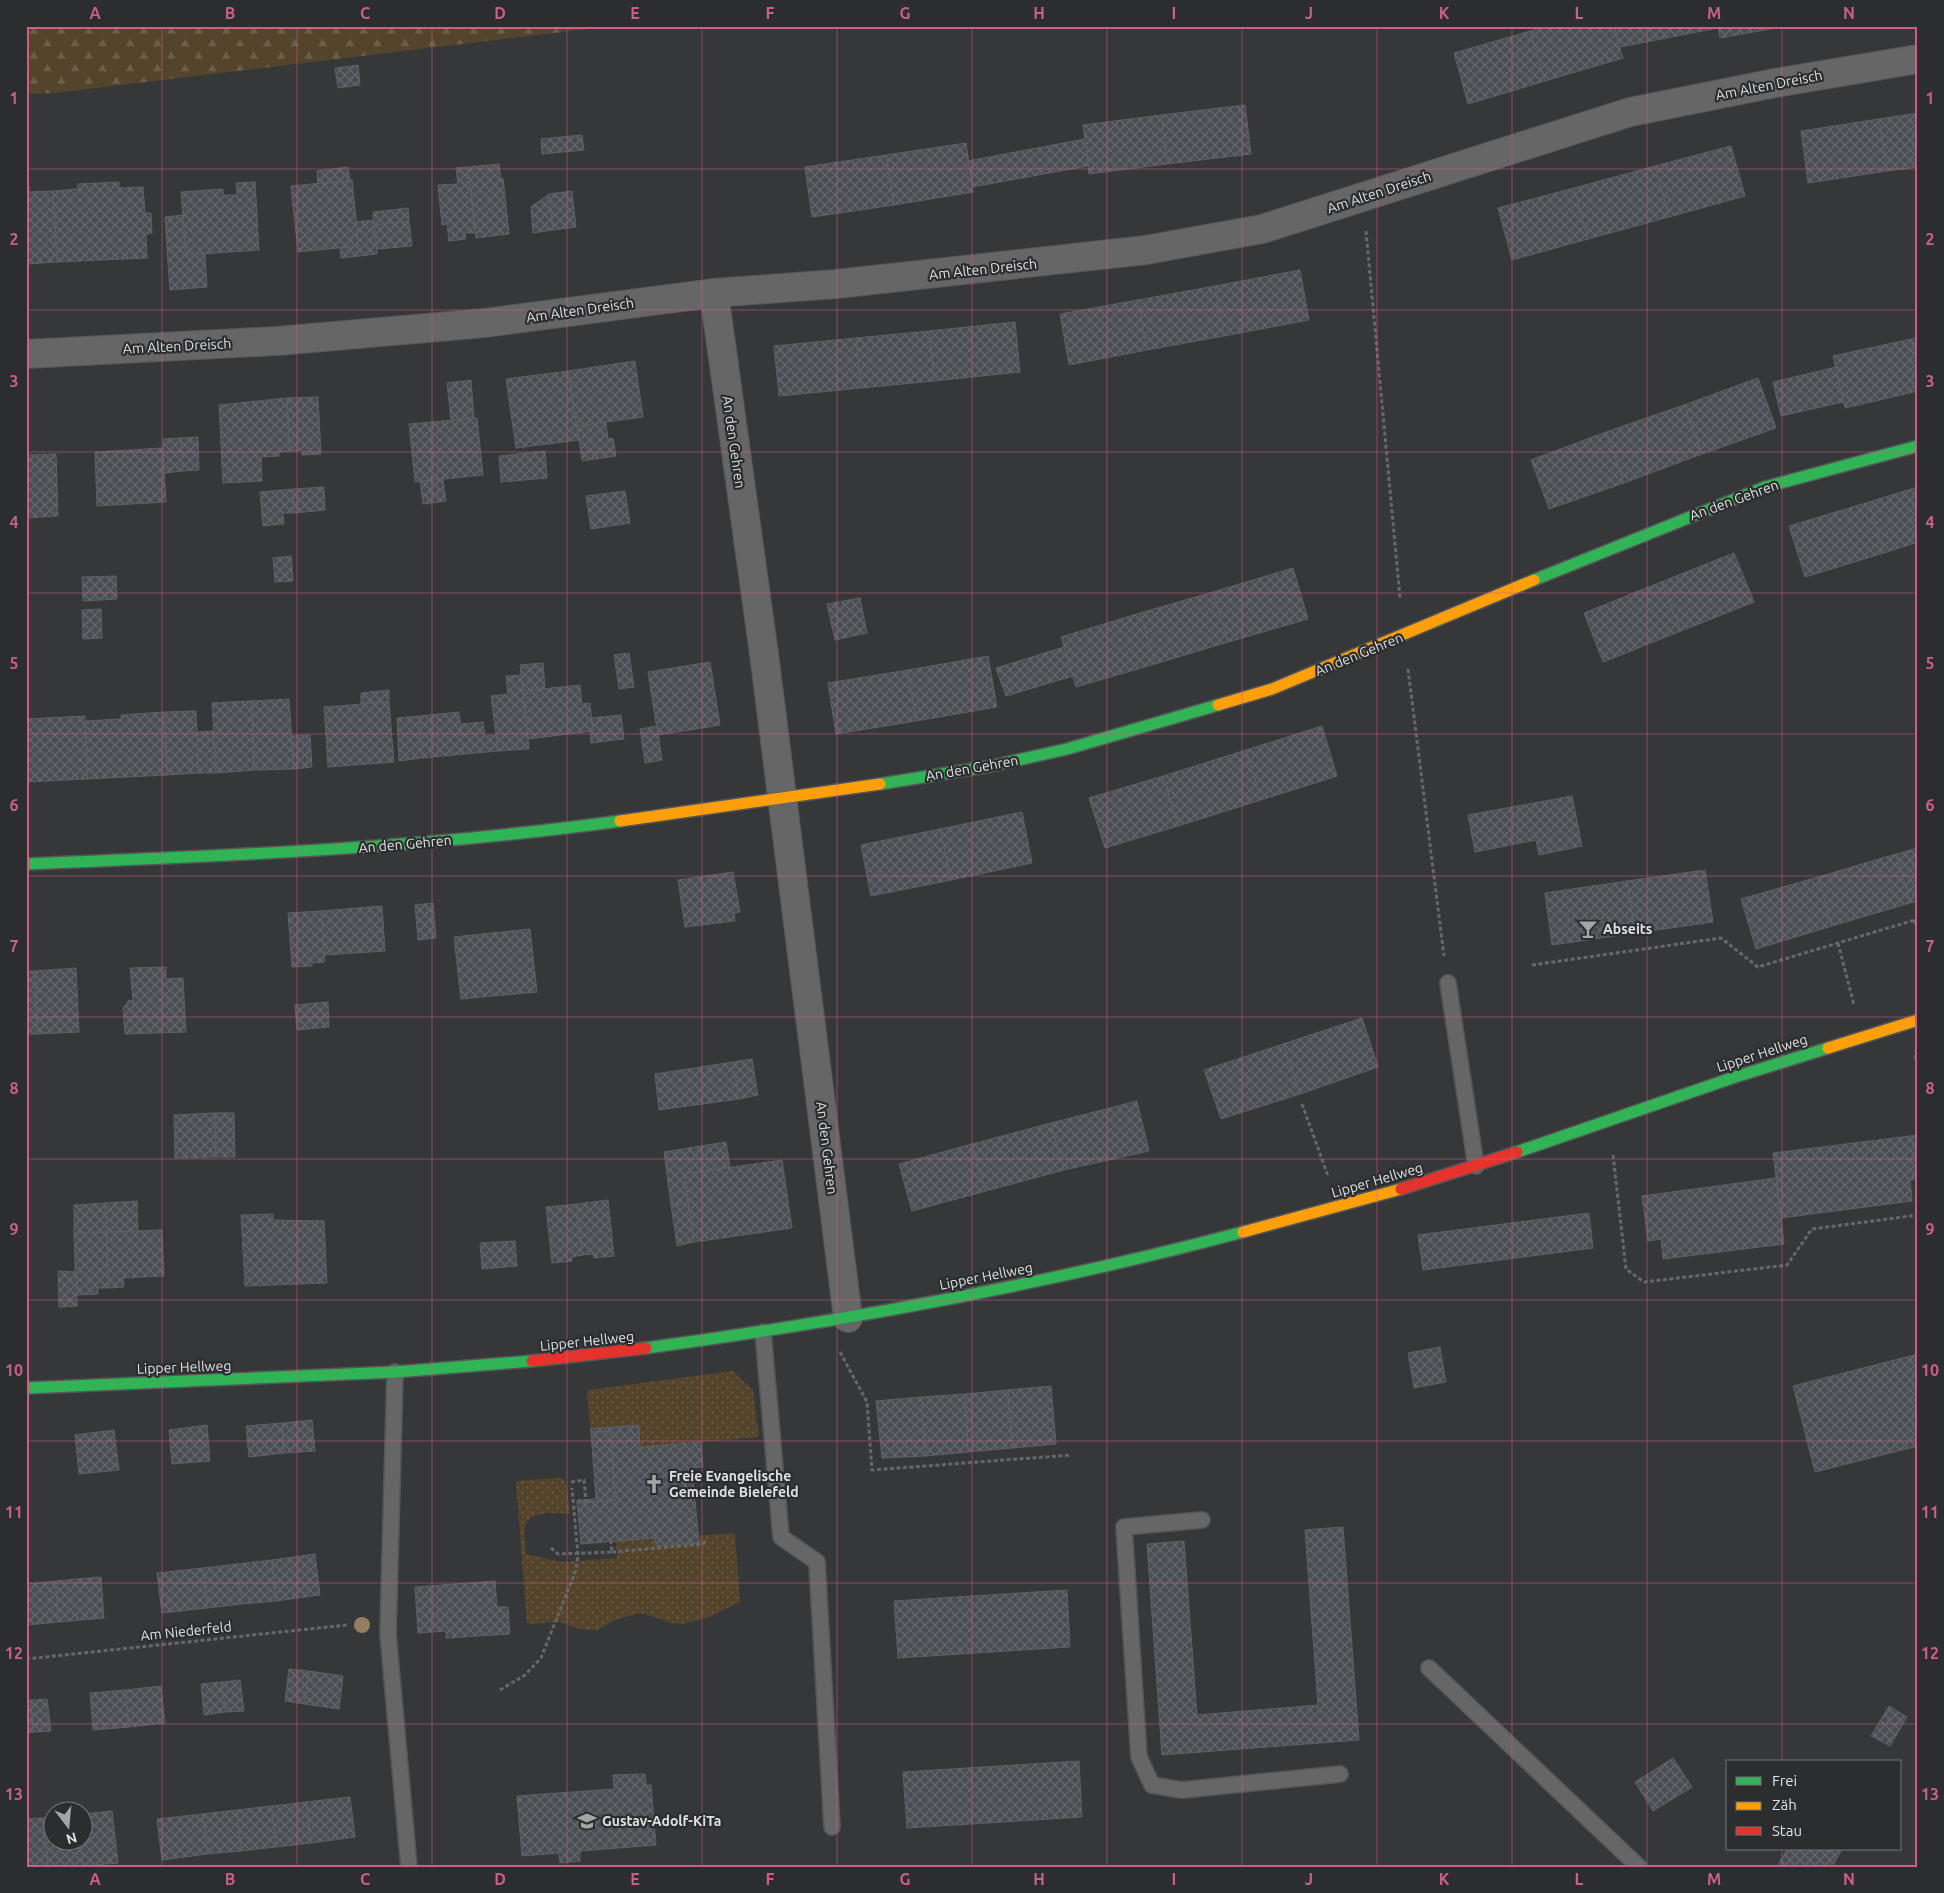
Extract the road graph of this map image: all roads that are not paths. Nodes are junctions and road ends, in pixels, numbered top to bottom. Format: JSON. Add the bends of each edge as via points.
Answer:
{"nodes":[{"id":1,"x":1918,"y":59,"type":"edge"},
{"id":2,"x":714,"y":293,"type":"junction"},
{"id":3,"x":26,"y":354,"type":"edge"},
{"id":4,"x":1918,"y":446,"type":"edge"},
{"id":5,"x":782,"y":799,"type":"junction"},
{"id":6,"x":26,"y":864,"type":"edge"},
{"id":7,"x":1448,"y":984,"type":"road end"},
{"id":8,"x":1918,"y":1020,"type":"edge"},
{"id":9,"x":1476,"y":1166,"type":"junction"},
{"id":10,"x":835,"y":1320,"type":"junction"},
{"id":11,"x":763,"y":1332,"type":"junction"},
{"id":12,"x":395,"y":1372,"type":"junction"},
{"id":13,"x":26,"y":1388,"type":"edge"},
{"id":14,"x":1202,"y":1520,"type":"dead end"},
{"id":15,"x":1429,"y":1668,"type":"dead end"},
{"id":16,"x":1340,"y":1774,"type":"dead end"},
{"id":17,"x":832,"y":1827,"type":"dead end"},
{"id":18,"x":409,"y":1867,"type":"edge"},
{"id":19,"x":1639,"y":1867,"type":"edge"}],
"edges":[{"from":1,"to":2,"type":"street","name":"Am Alten Dreisch","via":[[1630,112],[1262,228],[1146,250],[836,284]]},
{"from":2,"to":3,"type":"street","name":"Am Alten Dreisch","via":[[484,323],[277,341]]},
{"from":2,"to":5,"type":"street","name":"An den Gehren"},
{"from":4,"to":5,"type":"street","name":"An den Gehren","via":[[1765,487],[1272,689],[1068,749],[991,766]]},
{"from":5,"to":6,"type":"street","name":"An den Gehren","via":[[534,832],[410,844],[314,852]]},
{"from":5,"to":10,"type":"street","name":"An den Gehren"},
{"from":7,"to":9,"type":"lane"},
{"from":8,"to":9,"type":"street","name":"Lipper Hellweg","via":[[1735,1077]]},
{"from":9,"to":10,"type":"street","name":"Lipper Hellweg","via":[[1324,1211],[1149,1257]]},
{"from":10,"to":11,"type":"street","name":"Lipper Hellweg"},
{"from":11,"to":12,"type":"street","name":"Lipper Hellweg","via":[[564,1359]]},
{"from":11,"to":17,"type":"lane","via":[[781,1536],[817,1562]]},
{"from":12,"to":13,"type":"street","name":"Lipper Hellweg"},
{"from":12,"to":18,"type":"lane","via":[[388,1634]]},
{"from":14,"to":16,"type":"lane","via":[[1124,1527],[1139,1757],[1152,1785],[1182,1790]]},
{"from":15,"to":19,"type":"lane"}]}
